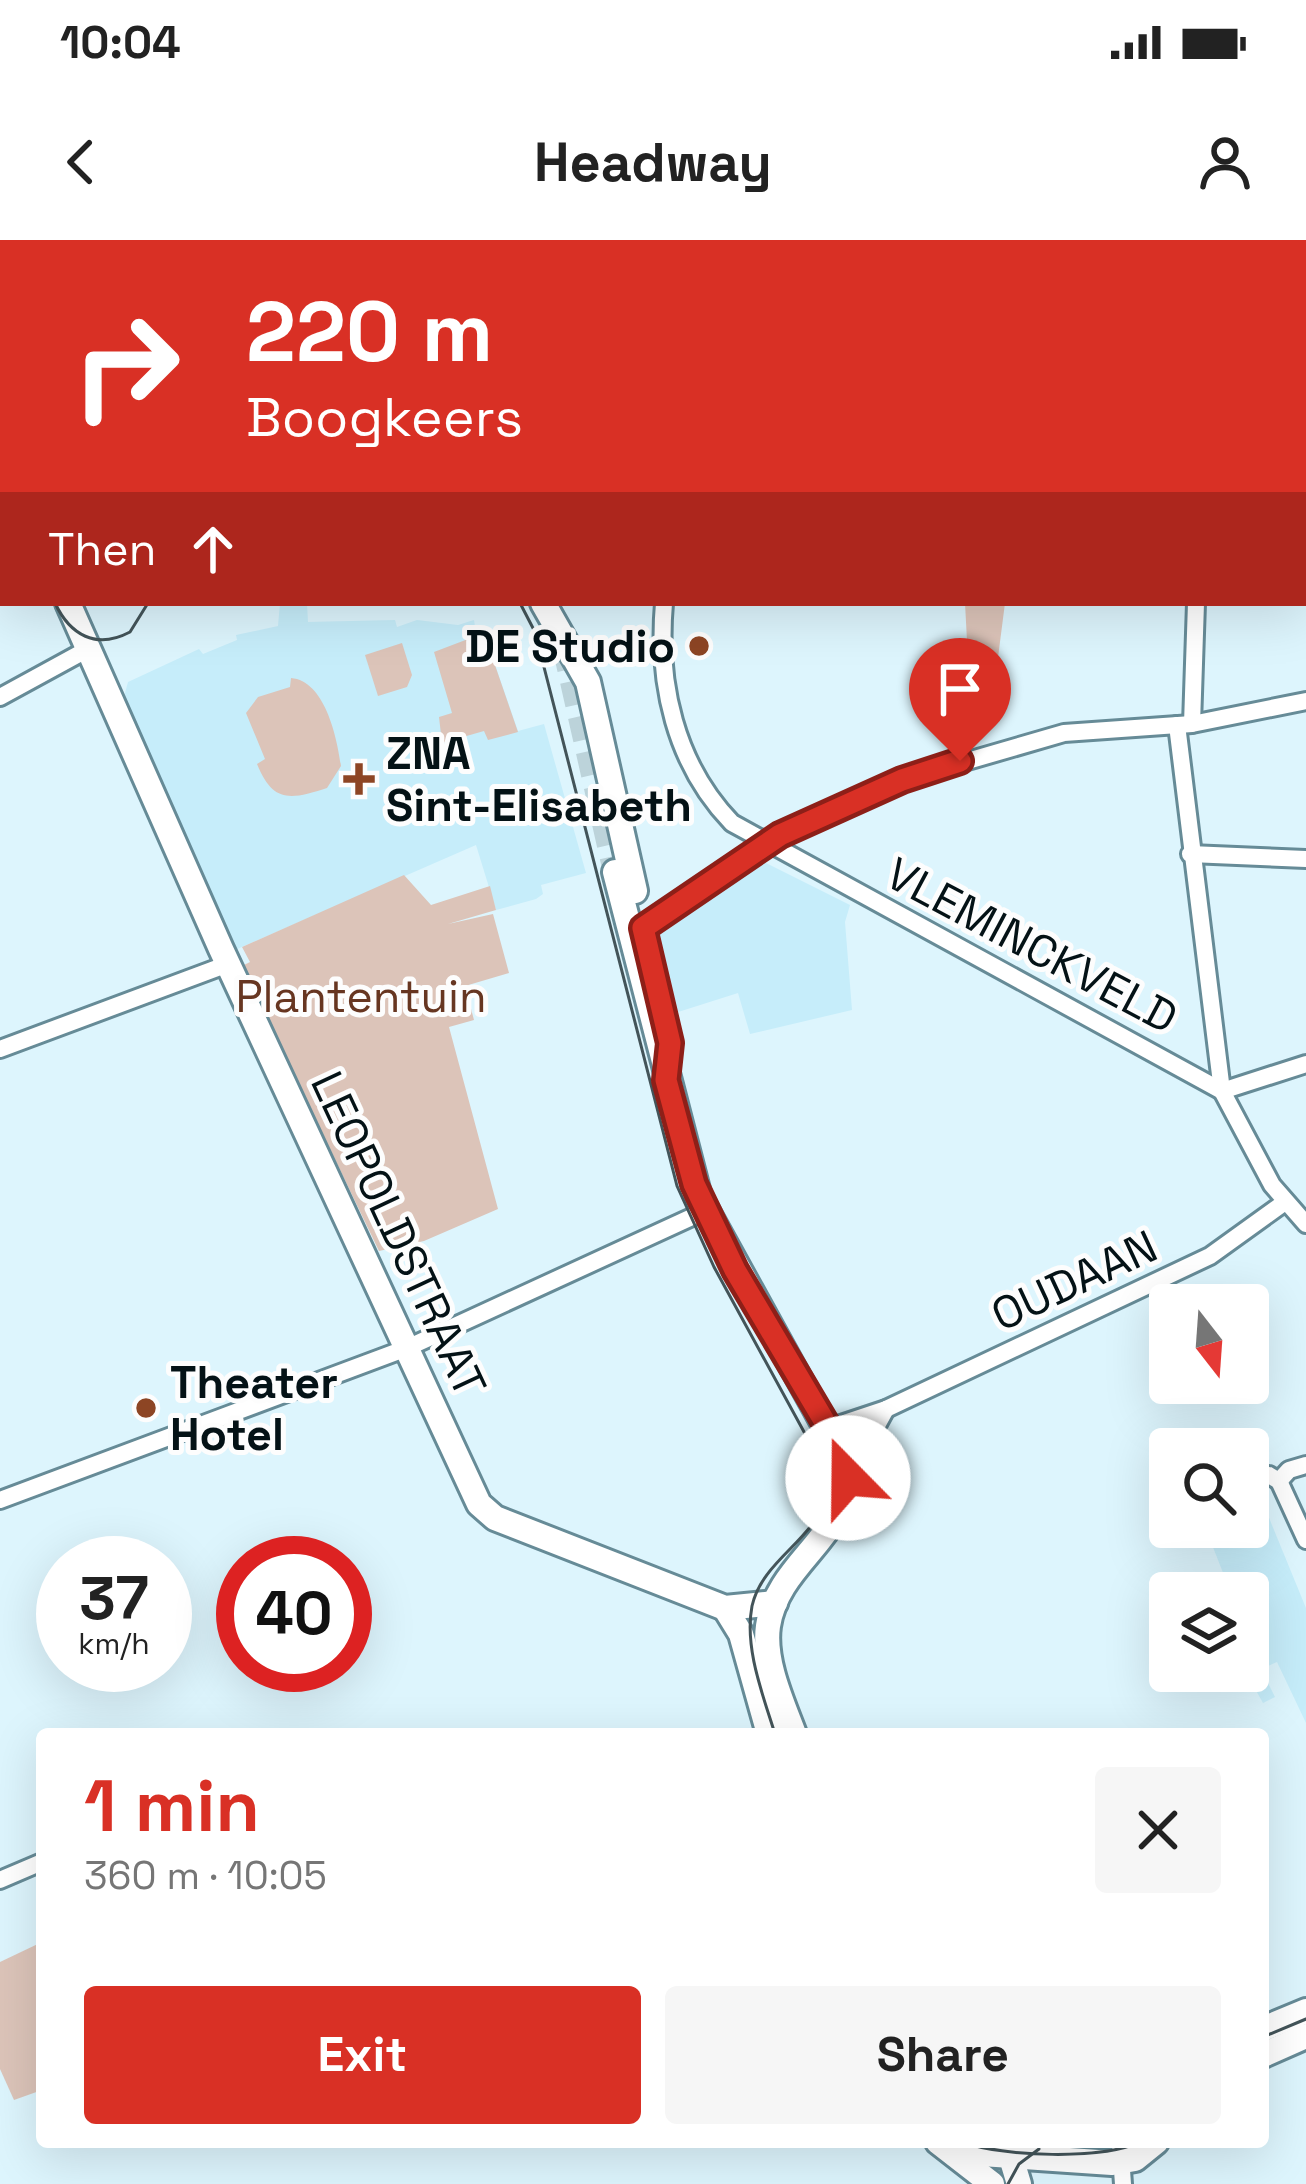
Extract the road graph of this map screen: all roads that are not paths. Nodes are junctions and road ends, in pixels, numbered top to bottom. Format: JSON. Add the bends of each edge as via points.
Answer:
{"nodes":[{"id":1,"x":69,"y":606,"type":"edge"},
{"id":2,"x":545,"y":606,"type":"edge"},
{"id":3,"x":664,"y":606,"type":"edge"},
{"id":4,"x":1196,"y":606,"type":"edge"},
{"id":5,"x":88,"y":649,"type":"junction"},
{"id":6,"x":0,"y":697,"type":"edge"},
{"id":7,"x":1306,"y":701,"type":"edge"},
{"id":8,"x":1185,"y":725,"type":"junction"},
{"id":9,"x":765,"y":845,"type":"junction"},
{"id":10,"x":1190,"y":854,"type":"junction"},
{"id":11,"x":1306,"y":859,"type":"edge"},
{"id":12,"x":615,"y":872,"type":"tunnel mouth"},
{"id":13,"x":643,"y":928,"type":"junction"},
{"id":14,"x":228,"y":964,"type":"junction"},
{"id":15,"x":0,"y":1048,"type":"edge"},
{"id":16,"x":1306,"y":1064,"type":"edge"},
{"id":17,"x":666,"y":1080,"type":"junction"},
{"id":18,"x":1222,"y":1090,"type":"junction"},
{"id":19,"x":1286,"y":1202,"type":"junction"},
{"id":20,"x":705,"y":1211,"type":"junction"},
{"id":21,"x":1306,"y":1224,"type":"edge"},
{"id":22,"x":406,"y":1348,"type":"junction"},
{"id":23,"x":886,"y":1409,"type":"junction"},
{"id":24,"x":829,"y":1427,"type":"junction"},
{"id":25,"x":1306,"y":1465,"type":"edge"},
{"id":26,"x":1269,"y":1477,"type":"edge"},
{"id":27,"x":848,"y":1478,"type":"junction"},
{"id":28,"x":1279,"y":1481,"type":"junction"},
{"id":29,"x":0,"y":1500,"type":"edge"},
{"id":30,"x":1306,"y":1540,"type":"edge"},
{"id":31,"x":775,"y":1603,"type":"junction"},
{"id":32,"x":730,"y":1615,"type":"junction"},
{"id":33,"x":767,"y":1728,"type":"edge"},
{"id":34,"x":792,"y":1728,"type":"edge"},
{"id":35,"x":36,"y":1865,"type":"edge"},
{"id":36,"x":0,"y":1880,"type":"edge"},
{"id":37,"x":1306,"y":2011,"type":"edge"},
{"id":38,"x":1269,"y":2026,"type":"edge"},
{"id":39,"x":1306,"y":2036,"type":"edge"},
{"id":40,"x":1269,"y":2052,"type":"edge"},
{"id":41,"x":946,"y":2148,"type":"edge"},
{"id":42,"x":949,"y":2148,"type":"edge"},
{"id":43,"x":1010,"y":2162,"type":"edge"},
{"id":44,"x":1121,"y":2163,"type":"edge"},
{"id":45,"x":992,"y":2184,"type":"edge"}],
"edges":[{"from":1,"to":5,"type":"street","name":"LEOPOLDSTRAAT"},
{"from":2,"to":13,"type":"street","via":[[588,682]]},
{"from":3,"to":9,"type":"street","name":"VLEMINCKVELD","via":[[667,699],[686,757],[716,806]]},
{"from":4,"to":8,"type":"street"},
{"from":5,"to":6,"type":"street"},
{"from":5,"to":14,"type":"street","name":"LEOPOLDSTRAAT"},
{"from":7,"to":8,"type":"street"},
{"from":8,"to":9,"type":"street","via":[[1064,733],[960,761]]},
{"from":8,"to":10,"type":"street"},
{"from":9,"to":13,"type":"street"},
{"from":9,"to":18,"type":"street","name":"VLEMINCKVELD"},
{"from":10,"to":11,"type":"street"},
{"from":10,"to":18,"type":"street"},
{"from":12,"to":17,"type":"street"},
{"from":13,"to":17,"type":"street","via":[[670,1043]]},
{"from":14,"to":15,"type":"street"},
{"from":14,"to":22,"type":"street","name":"LEOPOLDSTRAAT"},
{"from":16,"to":18,"type":"street"},
{"from":17,"to":20,"type":"street"},
{"from":18,"to":19,"type":"street"},
{"from":19,"to":21,"type":"street"},
{"from":19,"to":23,"type":"street","name":"OUDAAN","via":[[1210,1256]]},
{"from":20,"to":22,"type":"street"},
{"from":20,"to":24,"type":"street"},
{"from":22,"to":29,"type":"street"},
{"from":22,"to":32,"type":"street","name":"LEOPOLDSTRAAT","via":[[470,1490],[495,1518]]},
{"from":23,"to":24,"type":"street","name":"OUDAAN"},
{"from":23,"to":27,"type":"street"},
{"from":24,"to":27,"type":"street"},
{"from":25,"to":28,"type":"street"},
{"from":26,"to":28,"type":"street"},
{"from":27,"to":31,"type":"street","via":[[842,1513],[792,1570]]},
{"from":28,"to":30,"type":"street"},
{"from":31,"to":32,"type":"street"},
{"from":31,"to":34,"type":"street","via":[[768,1643]]},
{"from":32,"to":33,"type":"street"},
{"from":35,"to":36,"type":"street"},
{"from":37,"to":38,"type":"street"},
{"from":39,"to":40,"type":"street"},
{"from":41,"to":45,"type":"street"},
{"from":42,"to":43,"type":"street"},
{"from":43,"to":44,"type":"street"}]}
